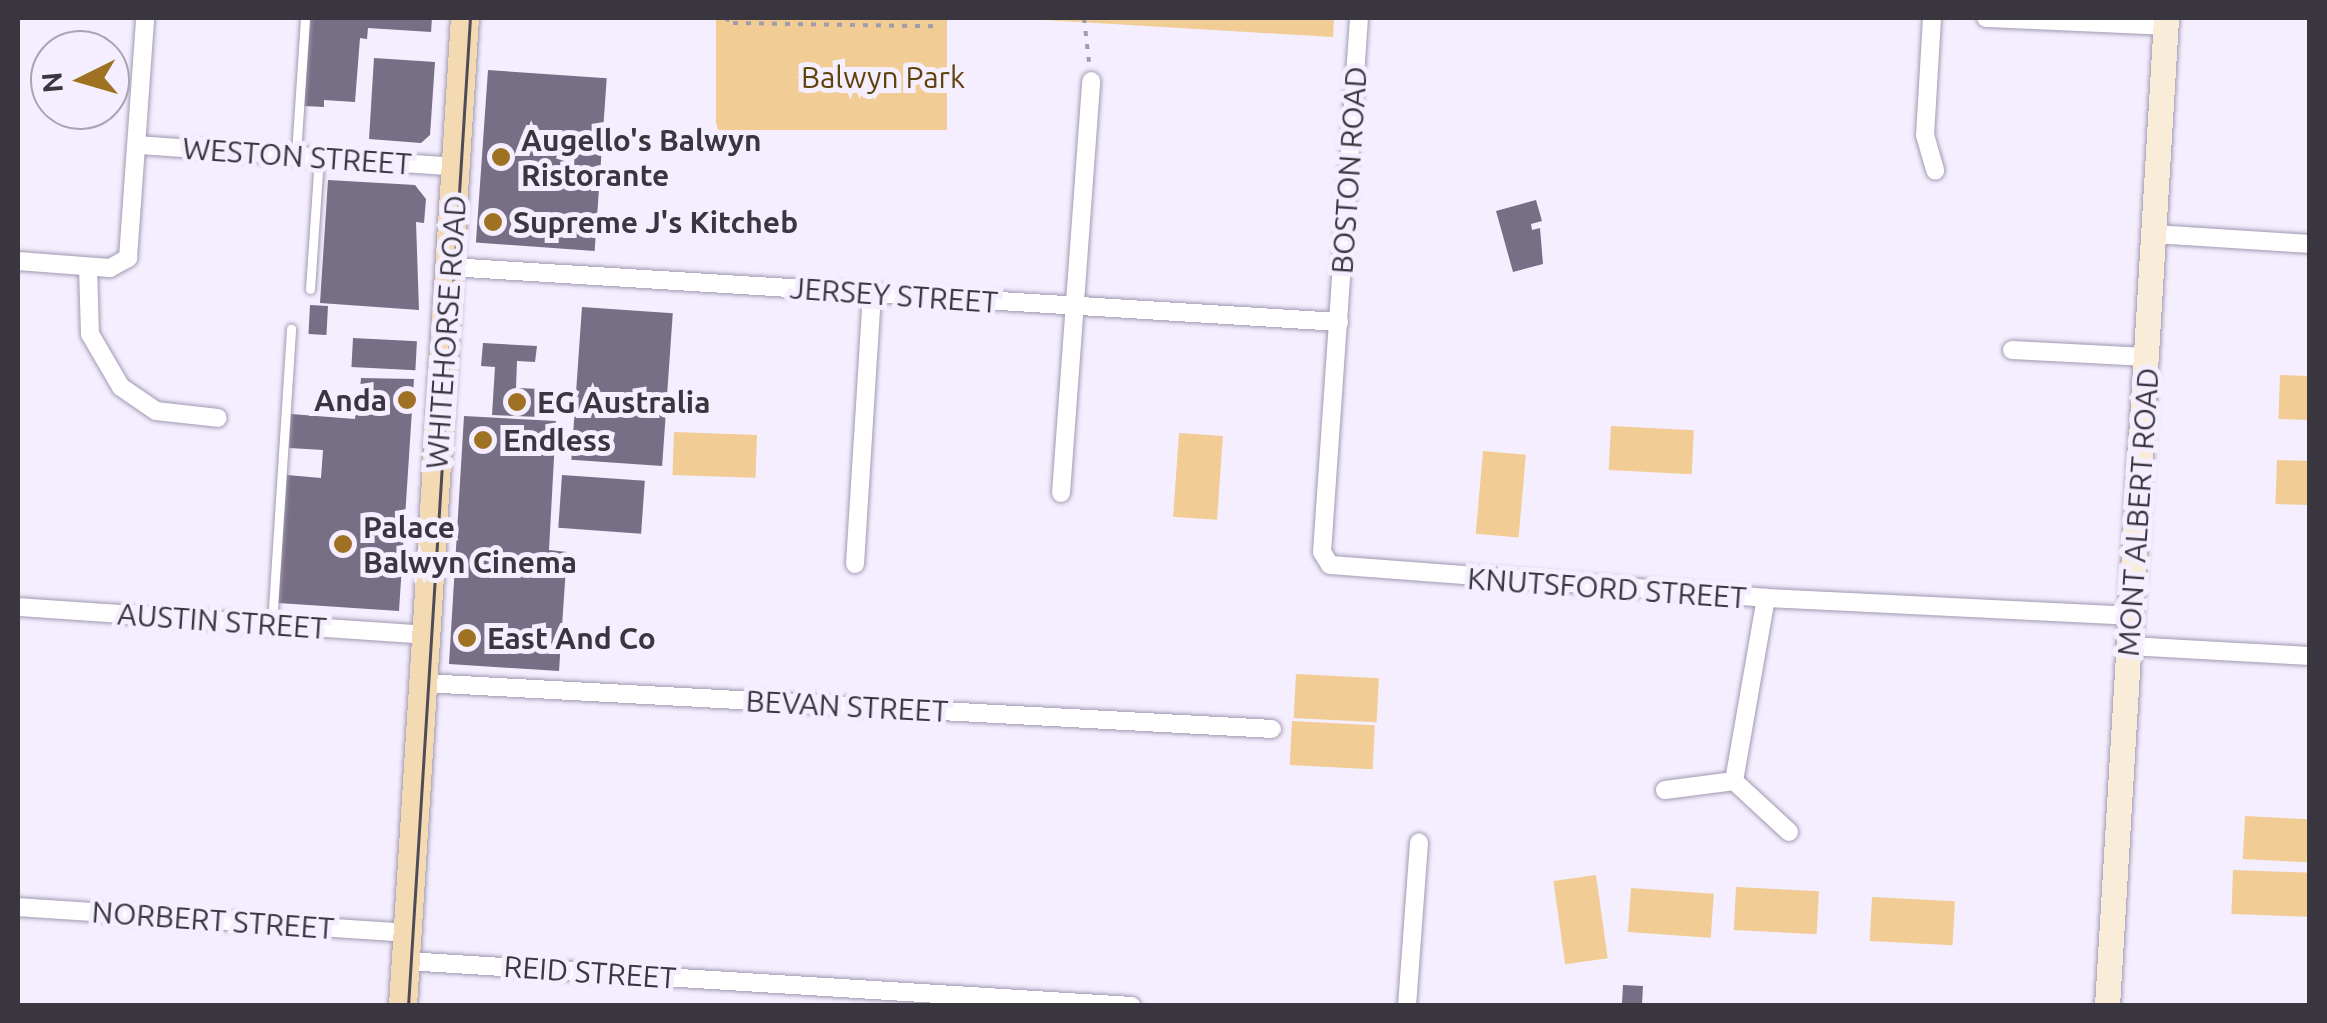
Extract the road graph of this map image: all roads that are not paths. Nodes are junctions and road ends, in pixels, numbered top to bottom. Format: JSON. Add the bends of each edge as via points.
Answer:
{"nodes":[{"id":1,"x":145,"y":18,"type":"edge"},
{"id":2,"x":305,"y":18,"type":"edge"},
{"id":3,"x":465,"y":18,"type":"edge"},
{"id":4,"x":1360,"y":18,"type":"edge"},
{"id":5,"x":1932,"y":18,"type":"edge"},
{"id":6,"x":1986,"y":18,"type":"edge"},
{"id":7,"x":2166,"y":22,"type":"edge"},
{"id":8,"x":1091,"y":81,"type":"road end"},
{"id":9,"x":138,"y":145,"type":"junction"},
{"id":10,"x":296,"y":156,"type":"junction"},
{"id":11,"x":319,"y":158,"type":"junction"},
{"id":12,"x":456,"y":167,"type":"junction"},
{"id":13,"x":1935,"y":171,"type":"dead end"},
{"id":14,"x":2155,"y":234,"type":"junction"},
{"id":15,"x":2310,"y":244,"type":"edge"},
{"id":16,"x":18,"y":262,"type":"edge"},
{"id":17,"x":88,"y":267,"type":"junction"},
{"id":18,"x":450,"y":267,"type":"junction"},
{"id":19,"x":310,"y":289,"type":"dead end"},
{"id":20,"x":872,"y":293,"type":"junction"},
{"id":21,"x":1076,"y":306,"type":"junction"},
{"id":22,"x":1339,"y":322,"type":"junction"},
{"id":23,"x":292,"y":329,"type":"dead end"},
{"id":24,"x":2012,"y":350,"type":"dead end"},
{"id":25,"x":2148,"y":357,"type":"junction"},
{"id":26,"x":218,"y":418,"type":"dead end"},
{"id":27,"x":1061,"y":493,"type":"dead end"},
{"id":28,"x":855,"y":564,"type":"dead end"},
{"id":29,"x":1766,"y":598,"type":"junction"},
{"id":30,"x":18,"y":607,"type":"edge"},
{"id":31,"x":2132,"y":616,"type":"junction"},
{"id":32,"x":272,"y":624,"type":"junction"},
{"id":33,"x":427,"y":634,"type":"junction"},
{"id":34,"x":2130,"y":646,"type":"junction"},
{"id":35,"x":2310,"y":656,"type":"edge"},
{"id":36,"x":424,"y":683,"type":"junction"},
{"id":37,"x":1272,"y":729,"type":"dead end"},
{"id":38,"x":1734,"y":782,"type":"junction"},
{"id":39,"x":1664,"y":790,"type":"dead end"},
{"id":40,"x":1789,"y":832,"type":"dead end"},
{"id":41,"x":1419,"y":842,"type":"dead end"},
{"id":42,"x":18,"y":906,"type":"edge"},
{"id":43,"x":407,"y":946,"type":"junction"},
{"id":44,"x":404,"y":1006,"type":"edge"},
{"id":45,"x":1132,"y":1006,"type":"edge"},
{"id":46,"x":1407,"y":1006,"type":"edge"},
{"id":47,"x":2107,"y":1006,"type":"edge"}],
"edges":[{"from":1,"to":9,"type":"street"},
{"from":2,"to":10,"type":"lane"},
{"from":3,"to":12,"type":"main road","name":"WHITEHORSE ROAD"},
{"from":4,"to":22,"type":"street","name":"BOSTON ROAD"},
{"from":5,"to":13,"type":"street","via":[[1925,136]]},
{"from":6,"to":7,"type":"street"},
{"from":7,"to":14,"type":"main road","name":"MONT ALBERT ROAD"},
{"from":8,"to":21,"type":"street"},
{"from":9,"to":10,"type":"street","name":"WESTON STREET"},
{"from":9,"to":17,"type":"street","via":[[131,248],[123,265]]},
{"from":10,"to":11,"type":"street","name":"WESTON STREET"},
{"from":11,"to":12,"type":"street","name":"WESTON STREET"},
{"from":11,"to":19,"type":"lane"},
{"from":12,"to":18,"type":"main road","name":"WHITEHORSE ROAD"},
{"from":14,"to":15,"type":"street"},
{"from":14,"to":25,"type":"main road","name":"MONT ALBERT ROAD"},
{"from":16,"to":17,"type":"street"},
{"from":17,"to":26,"type":"street","via":[[90,334],[121,387],[156,410]]},
{"from":18,"to":20,"type":"street","name":"JERSEY STREET"},
{"from":18,"to":33,"type":"main road","name":"WHITEHORSE ROAD"},
{"from":20,"to":21,"type":"street","name":"JERSEY STREET"},
{"from":20,"to":28,"type":"street"},
{"from":21,"to":22,"type":"street","name":"JERSEY STREET"},
{"from":21,"to":27,"type":"street"},
{"from":22,"to":29,"type":"street","name":"KNUTSFORD STREET","via":[[1322,552],[1330,565]]},
{"from":23,"to":32,"type":"lane"},
{"from":24,"to":25,"type":"street"},
{"from":25,"to":31,"type":"main road","name":"MONT ALBERT ROAD"},
{"from":29,"to":31,"type":"street","name":"KNUTSFORD STREET"},
{"from":29,"to":38,"type":"street"},
{"from":30,"to":32,"type":"street","name":"AUSTIN STREET"},
{"from":31,"to":34,"type":"main road","name":"MONT ALBERT ROAD"},
{"from":32,"to":33,"type":"street","name":"AUSTIN STREET"},
{"from":33,"to":36,"type":"main road","name":"WHITEHORSE ROAD"},
{"from":34,"to":35,"type":"street"},
{"from":34,"to":47,"type":"main road","name":"MONT ALBERT ROAD"},
{"from":36,"to":37,"type":"street","name":"BEVAN STREET"},
{"from":36,"to":43,"type":"main road","name":"WHITEHORSE ROAD"},
{"from":38,"to":39,"type":"street"},
{"from":38,"to":40,"type":"street"},
{"from":41,"to":46,"type":"street"},
{"from":42,"to":43,"type":"street","name":"NORBERT STREET"},
{"from":43,"to":44,"type":"main road","name":"WHITEHORSE ROAD"},
{"from":43,"to":45,"type":"street","name":"REID STREET"}]}
